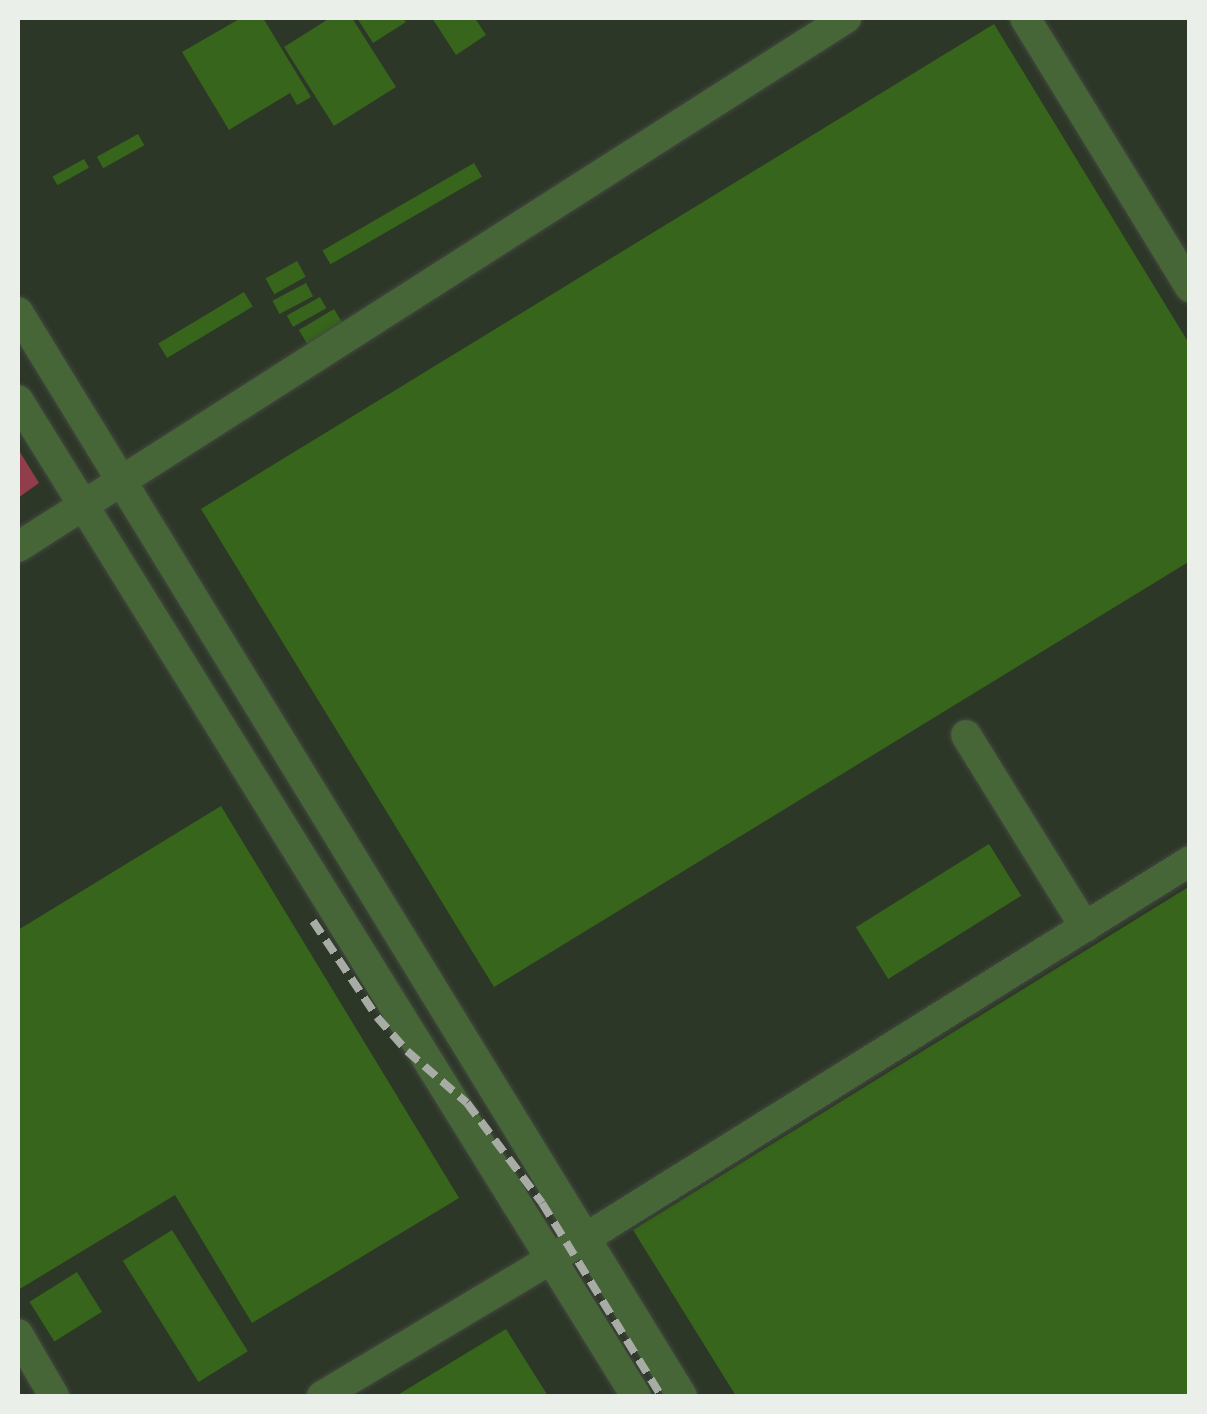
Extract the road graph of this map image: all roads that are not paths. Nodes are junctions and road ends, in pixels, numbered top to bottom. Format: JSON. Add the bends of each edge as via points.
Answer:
{"nodes":[{"id":1,"x":846,"y":18,"type":"edge"},
{"id":2,"x":1025,"y":18,"type":"edge"},
{"id":3,"x":1190,"y":287,"type":"edge"},
{"id":4,"x":18,"y":312,"type":"edge"},
{"id":5,"x":60,"y":382,"type":"junction"},
{"id":6,"x":19,"y":402,"type":"edge"},
{"id":7,"x":121,"y":482,"type":"junction"},
{"id":8,"x":82,"y":508,"type":"junction"},
{"id":9,"x":18,"y":547,"type":"edge"},
{"id":10,"x":966,"y":735,"type":"dead end"},
{"id":11,"x":1190,"y":861,"type":"edge"},
{"id":12,"x":1085,"y":927,"type":"junction"},
{"id":13,"x":584,"y":1239,"type":"junction"},
{"id":14,"x":552,"y":1259,"type":"junction"},
{"id":15,"x":18,"y":1334,"type":"edge"},
{"id":16,"x":54,"y":1396,"type":"edge"},
{"id":17,"x":322,"y":1396,"type":"edge"},
{"id":18,"x":636,"y":1396,"type":"edge"},
{"id":19,"x":682,"y":1396,"type":"edge"}],
"edges":[{"from":1,"to":7,"type":"lane"},
{"from":2,"to":3,"type":"lane"},
{"from":4,"to":5,"type":"lane"},
{"from":5,"to":6,"type":"lane"},
{"from":5,"to":7,"type":"lane"},
{"from":6,"to":8,"type":"lane"},
{"from":7,"to":8,"type":"lane"},
{"from":7,"to":13,"type":"lane"},
{"from":8,"to":9,"type":"lane"},
{"from":8,"to":14,"type":"lane"},
{"from":10,"to":12,"type":"lane"},
{"from":11,"to":12,"type":"lane"},
{"from":12,"to":13,"type":"lane"},
{"from":13,"to":14,"type":"lane"},
{"from":13,"to":19,"type":"lane"},
{"from":14,"to":17,"type":"lane"},
{"from":14,"to":18,"type":"lane"},
{"from":15,"to":16,"type":"lane"}]}
